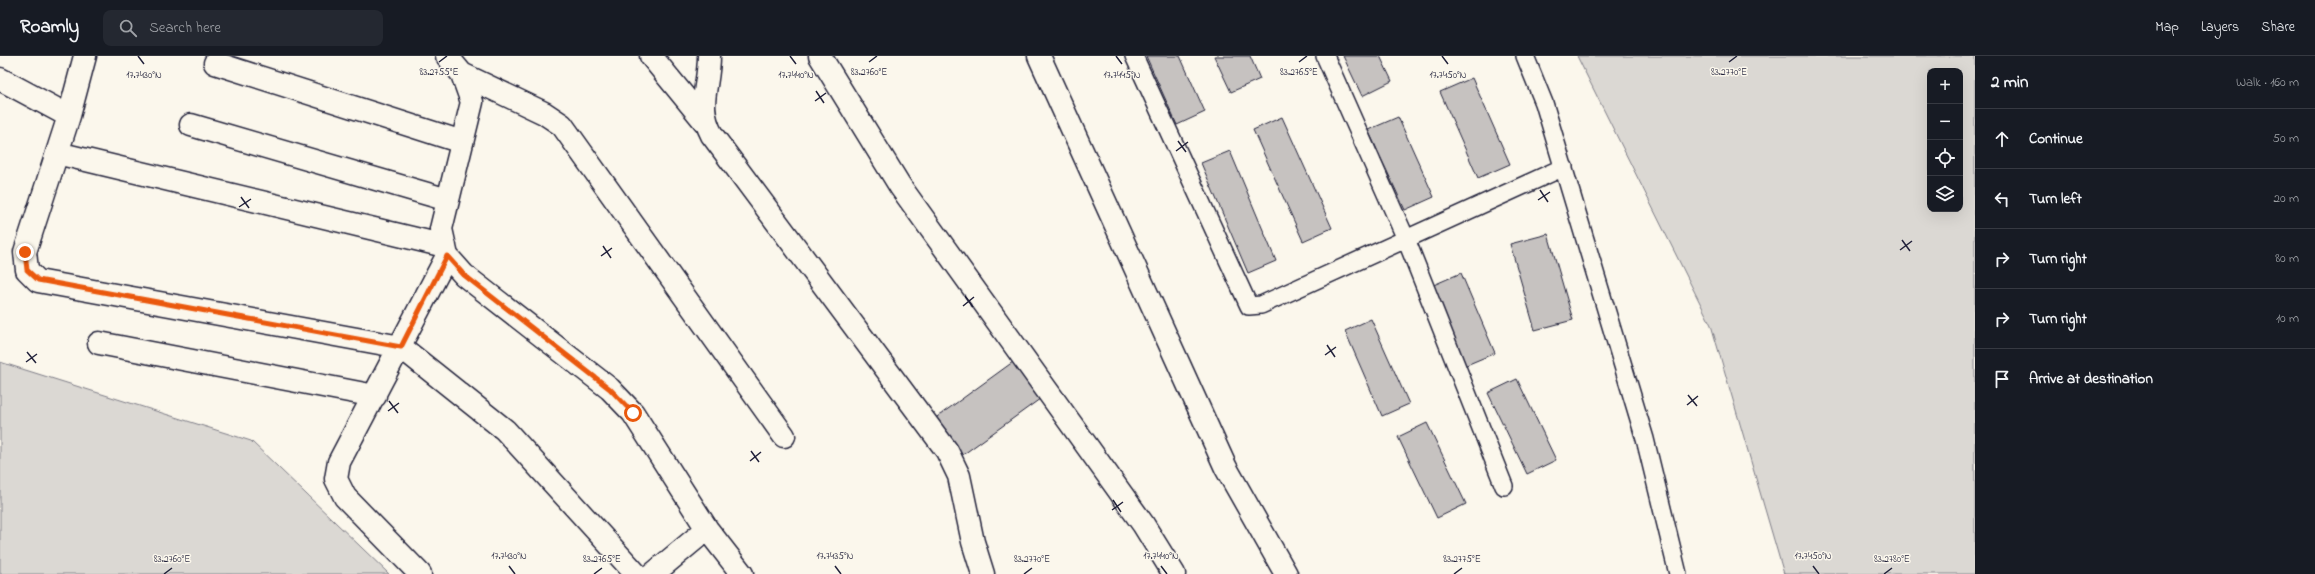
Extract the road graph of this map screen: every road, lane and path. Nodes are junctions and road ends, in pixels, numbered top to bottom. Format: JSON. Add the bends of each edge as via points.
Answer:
{"nodes":[{"id":1,"x":85,"y":56,"type":"edge"},
{"id":2,"x":447,"y":56,"type":"edge"},
{"id":3,"x":651,"y":56,"type":"edge"},
{"id":4,"x":709,"y":56,"type":"edge"},
{"id":5,"x":820,"y":56,"type":"edge"},
{"id":6,"x":1039,"y":56,"type":"edge"},
{"id":7,"x":1134,"y":56,"type":"edge"},
{"id":8,"x":1325,"y":56,"type":"edge"},
{"id":9,"x":1525,"y":56,"type":"edge"},
{"id":10,"x":215,"y":63,"type":"dead end"},
{"id":11,"x":462,"y":74,"type":"junction"},
{"id":12,"x":0,"y":79,"type":"edge"},
{"id":13,"x":69,"y":116,"type":"junction"},
{"id":14,"x":705,"y":122,"type":"junction"},
{"id":15,"x":191,"y":125,"type":"dead end"},
{"id":16,"x":462,"y":142,"type":"junction"},
{"id":17,"x":57,"y":153,"type":"junction"},
{"id":18,"x":1564,"y":167,"type":"junction"},
{"id":19,"x":448,"y":200,"type":"junction"},
{"id":20,"x":1406,"y":239,"type":"junction"},
{"id":21,"x":446,"y":251,"type":"junction"},
{"id":22,"x":99,"y":343,"type":"dead end"},
{"id":23,"x":401,"y":347,"type":"junction"},
{"id":24,"x":375,"y":396,"type":"junction"},
{"id":25,"x":784,"y":436,"type":"dead end"},
{"id":26,"x":1504,"y":486,"type":"dead end"},
{"id":27,"x":707,"y":529,"type":"junction"},
{"id":28,"x":420,"y":574,"type":"edge"},
{"id":29,"x":636,"y":574,"type":"edge"},
{"id":30,"x":653,"y":574,"type":"edge"},
{"id":31,"x":742,"y":574,"type":"edge"},
{"id":32,"x":983,"y":574,"type":"edge"},
{"id":33,"x":1174,"y":574,"type":"edge"},
{"id":34,"x":1286,"y":574,"type":"edge"},
{"id":35,"x":1678,"y":574,"type":"edge"}],
"edges":[{"from":1,"to":13,"type":"street"},
{"from":2,"to":11,"type":"street"},
{"from":3,"to":14,"type":"street"},
{"from":4,"to":14,"type":"street","via":[[703,106]]},
{"from":5,"to":33,"type":"street","via":[[900,186],[1143,524]]},
{"from":6,"to":34,"type":"street","via":[[1226,468]]},
{"from":7,"to":20,"type":"lane","via":[[1249,306],[1261,305]]},
{"from":8,"to":20,"type":"lane"},
{"from":9,"to":18,"type":"lane","via":[[1544,103]]},
{"from":10,"to":16,"type":"street"},
{"from":11,"to":16,"type":"street","via":[[472,102]]},
{"from":11,"to":25,"type":"street","via":[[544,113],[562,125]]},
{"from":12,"to":13,"type":"street"},
{"from":13,"to":17,"type":"street"},
{"from":14,"to":32,"type":"street","via":[[712,135],[947,451],[960,476],[973,542]]},
{"from":15,"to":19,"type":"street"},
{"from":16,"to":19,"type":"street"},
{"from":17,"to":21,"type":"street"},
{"from":17,"to":23,"type":"street","via":[[25,252],[27,270],[38,280]]},
{"from":18,"to":20,"type":"lane"},
{"from":18,"to":35,"type":"lane","via":[[1645,439]]},
{"from":19,"to":21,"type":"street","via":[[442,229]]},
{"from":20,"to":26,"type":"lane"},
{"from":21,"to":23,"type":"street"},
{"from":21,"to":27,"type":"street","via":[[464,275],[610,389],[633,413]]},
{"from":22,"to":24,"type":"street"},
{"from":23,"to":24,"type":"street"},
{"from":23,"to":29,"type":"street","via":[[505,430]]},
{"from":24,"to":28,"type":"street","via":[[339,462],[336,479],[345,497]]},
{"from":27,"to":30,"type":"street"},
{"from":27,"to":31,"type":"street"}]}
